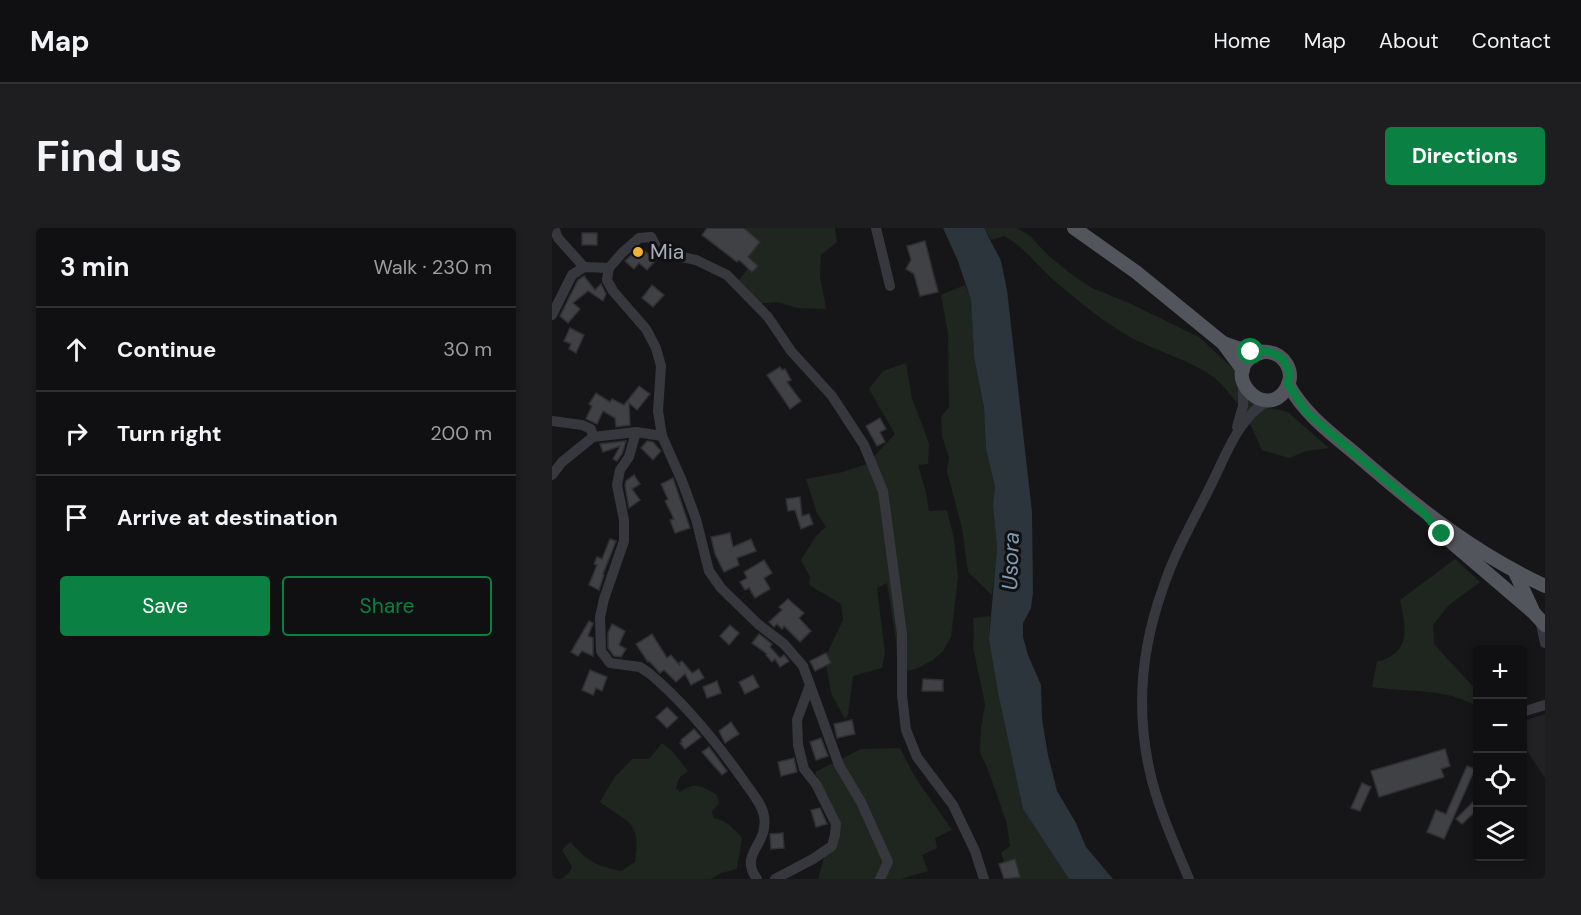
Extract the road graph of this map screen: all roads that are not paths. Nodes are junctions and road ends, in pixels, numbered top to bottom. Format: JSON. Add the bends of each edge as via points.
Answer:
{"nodes":[{"id":1,"x":554,"y":228,"type":"edge"},
{"id":2,"x":876,"y":228,"type":"edge"},
{"id":3,"x":1077,"y":230,"type":"edge"},
{"id":4,"x":652,"y":232,"type":"edge"},
{"id":5,"x":638,"y":233,"type":"edge"},
{"id":6,"x":585,"y":267,"type":"junction"},
{"id":7,"x":609,"y":268,"type":"junction"},
{"id":8,"x":890,"y":286,"type":"dead end"},
{"id":9,"x":552,"y":315,"type":"edge"},
{"id":10,"x":1223,"y":343,"type":"junction"},
{"id":11,"x":1263,"y":352,"type":"junction"},
{"id":12,"x":1243,"y":377,"type":"junction"},
{"id":13,"x":1288,"y":384,"type":"junction"},
{"id":14,"x":1272,"y":399,"type":"junction"},
{"id":15,"x":1306,"y":412,"type":"junction"},
{"id":16,"x":552,"y":421,"type":"edge"},
{"id":17,"x":636,"y":432,"type":"junction"},
{"id":18,"x":662,"y":436,"type":"junction"},
{"id":19,"x":593,"y":438,"type":"junction"},
{"id":20,"x":1234,"y":439,"type":"junction"},
{"id":21,"x":552,"y":475,"type":"edge"},
{"id":22,"x":1421,"y":510,"type":"junction"},
{"id":23,"x":1515,"y":572,"type":"junction"},
{"id":24,"x":1545,"y":586,"type":"edge"},
{"id":25,"x":1541,"y":618,"type":"edge"},
{"id":26,"x":1545,"y":643,"type":"edge"},
{"id":27,"x":810,"y":685,"type":"junction"},
{"id":28,"x":1545,"y":705,"type":"edge"},
{"id":29,"x":1527,"y":710,"type":"edge"},
{"id":30,"x":757,"y":879,"type":"edge"},
{"id":31,"x":775,"y":879,"type":"edge"},
{"id":32,"x":880,"y":879,"type":"edge"},
{"id":33,"x":984,"y":879,"type":"edge"},
{"id":34,"x":1189,"y":879,"type":"edge"}],
"edges":[{"from":1,"to":6,"type":"street","via":[[558,238]]},
{"from":2,"to":8,"type":"street"},
{"from":3,"to":10,"type":"main road"},
{"from":4,"to":5,"type":"street"},
{"from":4,"to":33,"type":"street","via":[[657,248],[727,275],[768,317],[791,351],[832,396],[864,445],[883,491],[902,634],[906,730],[917,757],[953,805]]},
{"from":5,"to":7,"type":"street"},
{"from":6,"to":7,"type":"street"},
{"from":6,"to":9,"type":"street","via":[[572,275]]},
{"from":7,"to":18,"type":"street","via":[[608,280],[613,291],[646,329],[656,348],[661,366],[658,411]]},
{"from":10,"to":11,"type":"main road"},
{"from":10,"to":12,"type":"main road"},
{"from":11,"to":12,"type":"main road","via":[[1251,357]]},
{"from":11,"to":13,"type":"main road","via":[[1282,358],[1289,371]]},
{"from":12,"to":14,"type":"main road","via":[[1254,396]]},
{"from":12,"to":20,"type":"street","via":[[1243,406]]},
{"from":13,"to":14,"type":"main road"},
{"from":13,"to":15,"type":"main road"},
{"from":14,"to":15,"type":"main road"},
{"from":14,"to":20,"type":"street","via":[[1251,412]]},
{"from":15,"to":22,"type":"main road"},
{"from":16,"to":19,"type":"street","via":[[582,425],[591,429]]},
{"from":17,"to":18,"type":"street"},
{"from":17,"to":19,"type":"street"},
{"from":17,"to":30,"type":"street","via":[[617,485],[624,541],[600,617],[601,651],[610,663],[640,667],[649,673],[721,747],[764,814],[764,834],[749,862]]},
{"from":18,"to":27,"type":"street","via":[[696,519],[709,571],[721,588],[784,644],[803,666]]},
{"from":19,"to":21,"type":"street"},
{"from":20,"to":34,"type":"street","via":[[1163,587],[1149,636],[1142,686],[1149,767],[1160,807]]},
{"from":22,"to":23,"type":"main road"},
{"from":22,"to":25,"type":"main road","via":[[1453,545]]},
{"from":23,"to":24,"type":"main road"},
{"from":23,"to":25,"type":"main road"},
{"from":25,"to":26,"type":"street"},
{"from":27,"to":31,"type":"street","via":[[797,720],[798,745],[804,769],[836,824],[835,835],[832,846],[813,860]]},
{"from":27,"to":32,"type":"street","via":[[839,765],[888,862]]},
{"from":28,"to":29,"type":"street"}]}
